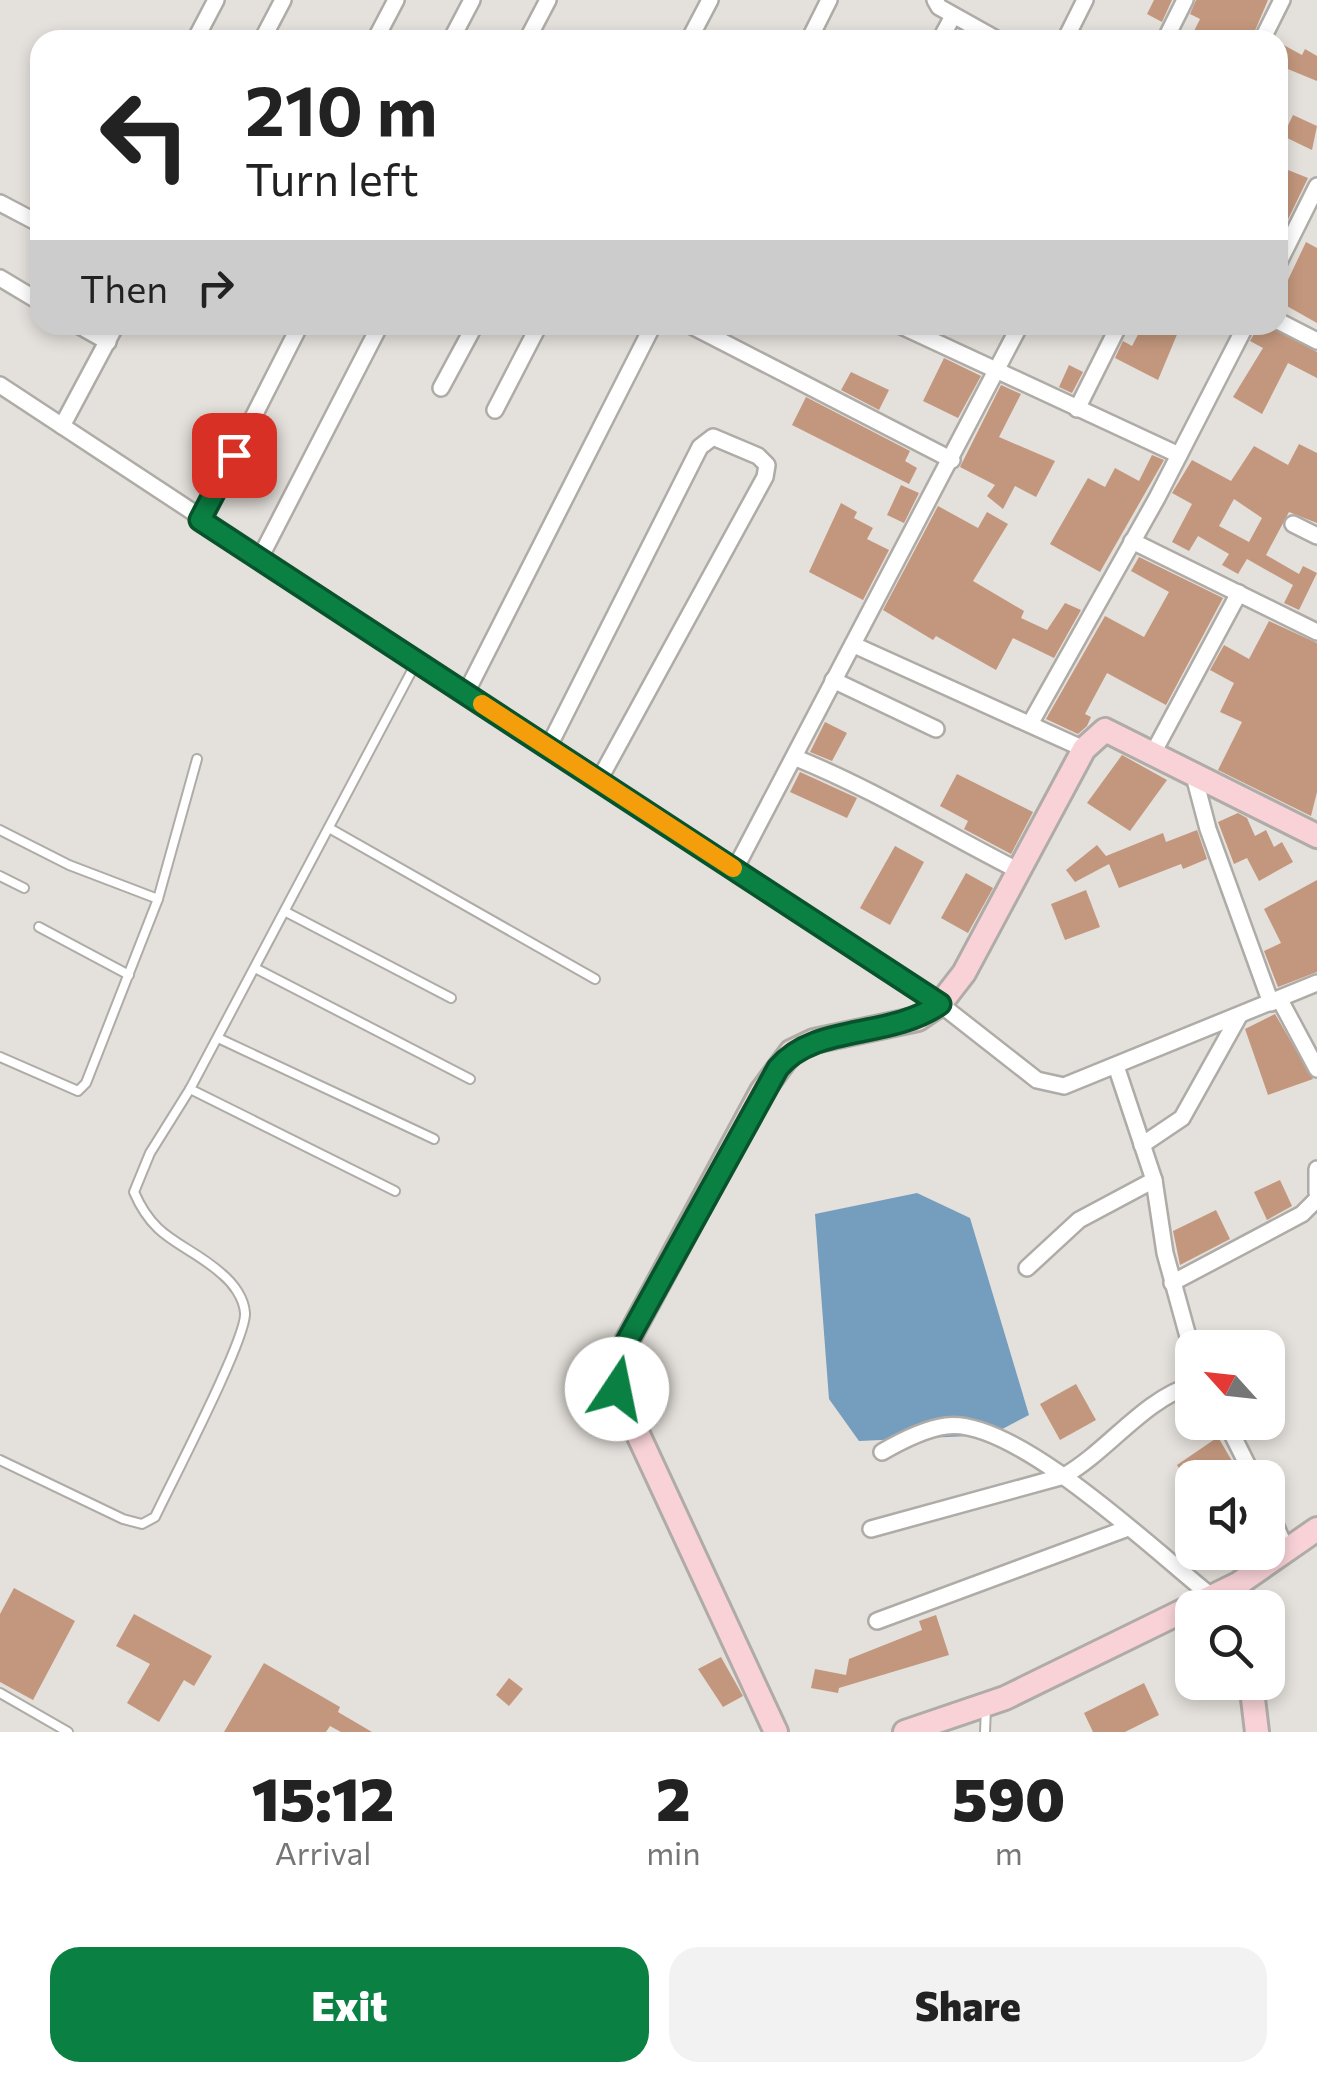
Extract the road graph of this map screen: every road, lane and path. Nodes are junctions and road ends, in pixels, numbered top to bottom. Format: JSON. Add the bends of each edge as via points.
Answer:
{"nodes":[{"id":1,"x":216,"y":0,"type":"edge"},
{"id":2,"x":283,"y":0,"type":"edge"},
{"id":3,"x":396,"y":0,"type":"edge"},
{"id":4,"x":472,"y":0,"type":"edge"},
{"id":5,"x":548,"y":0,"type":"edge"},
{"id":6,"x":710,"y":0,"type":"edge"},
{"id":7,"x":829,"y":0,"type":"edge"},
{"id":8,"x":934,"y":0,"type":"edge"},
{"id":9,"x":1085,"y":0,"type":"edge"},
{"id":10,"x":1185,"y":0,"type":"edge"},
{"id":11,"x":1282,"y":0,"type":"edge"},
{"id":12,"x":953,"y":16,"type":"junction"},
{"id":13,"x":200,"y":30,"type":"edge"},
{"id":14,"x":267,"y":30,"type":"edge"},
{"id":15,"x":380,"y":30,"type":"edge"},
{"id":16,"x":456,"y":30,"type":"edge"},
{"id":17,"x":532,"y":30,"type":"edge"},
{"id":18,"x":694,"y":30,"type":"edge"},
{"id":19,"x":815,"y":30,"type":"edge"},
{"id":20,"x":945,"y":30,"type":"edge"},
{"id":21,"x":979,"y":30,"type":"edge"},
{"id":22,"x":1071,"y":30,"type":"edge"},
{"id":23,"x":1170,"y":30,"type":"edge"},
{"id":24,"x":1267,"y":30,"type":"edge"},
{"id":25,"x":1317,"y":186,"type":"edge"},
{"id":26,"x":0,"y":204,"type":"edge"},
{"id":27,"x":30,"y":219,"type":"edge"},
{"id":28,"x":1288,"y":244,"type":"edge"},
{"id":29,"x":0,"y":278,"type":"edge"},
{"id":30,"x":30,"y":296,"type":"edge"},
{"id":31,"x":1288,"y":326,"type":"edge"},
{"id":32,"x":96,"y":335,"type":"edge"},
{"id":33,"x":111,"y":335,"type":"edge"},
{"id":34,"x":295,"y":335,"type":"edge"},
{"id":35,"x":375,"y":335,"type":"edge"},
{"id":36,"x":470,"y":335,"type":"edge"},
{"id":37,"x":535,"y":335,"type":"edge"},
{"id":38,"x":649,"y":335,"type":"edge"},
{"id":39,"x":709,"y":335,"type":"edge"},
{"id":40,"x":929,"y":335,"type":"edge"},
{"id":41,"x":1015,"y":335,"type":"edge"},
{"id":42,"x":1114,"y":335,"type":"edge"},
{"id":43,"x":1241,"y":335,"type":"edge"},
{"id":44,"x":108,"y":342,"type":"junction"},
{"id":45,"x":1317,"y":342,"type":"edge"},
{"id":46,"x":996,"y":372,"type":"junction"},
{"id":47,"x":0,"y":385,"type":"edge"},
{"id":48,"x":441,"y":388,"type":"dead end"},
{"id":49,"x":1077,"y":409,"type":"junction"},
{"id":50,"x":494,"y":410,"type":"dead end"},
{"id":51,"x":62,"y":426,"type":"junction"},
{"id":52,"x":1180,"y":456,"type":"junction"},
{"id":53,"x":952,"y":460,"type":"junction"},
{"id":54,"x":200,"y":520,"type":"junction"},
{"id":55,"x":1293,"y":524,"type":"dead end"},
{"id":56,"x":1317,"y":536,"type":"edge"},
{"id":57,"x":1132,"y":541,"type":"junction"},
{"id":58,"x":260,"y":558,"type":"junction"},
{"id":59,"x":1239,"y":593,"type":"junction"},
{"id":60,"x":1317,"y":632,"type":"edge"},
{"id":61,"x":854,"y":645,"type":"junction"},
{"id":62,"x":417,"y":661,"type":"junction"},
{"id":63,"x":833,"y":680,"type":"junction"},
{"id":64,"x":466,"y":693,"type":"junction"},
{"id":65,"x":1030,"y":724,"type":"junction"},
{"id":66,"x":936,"y":729,"type":"dead end"},
{"id":67,"x":548,"y":748,"type":"junction"},
{"id":68,"x":1084,"y":750,"type":"junction"},
{"id":69,"x":1152,"y":755,"type":"junction"},
{"id":70,"x":796,"y":758,"type":"junction"},
{"id":71,"x":197,"y":759,"type":"dead end"},
{"id":72,"x":1194,"y":776,"type":"junction"},
{"id":73,"x":598,"y":782,"type":"junction"},
{"id":74,"x":330,"y":828,"type":"junction"},
{"id":75,"x":0,"y":830,"type":"edge"},
{"id":76,"x":1317,"y":836,"type":"edge"},
{"id":77,"x":735,"y":869,"type":"junction"},
{"id":78,"x":1021,"y":872,"type":"junction"},
{"id":79,"x":0,"y":876,"type":"edge"},
{"id":80,"x":24,"y":888,"type":"dead end"},
{"id":81,"x":158,"y":899,"type":"junction"},
{"id":82,"x":286,"y":912,"type":"junction"},
{"id":83,"x":39,"y":927,"type":"dead end"},
{"id":84,"x":255,"y":968,"type":"junction"},
{"id":85,"x":129,"y":975,"type":"junction"},
{"id":86,"x":594,"y":979,"type":"dead end"},
{"id":87,"x":1317,"y":982,"type":"edge"},
{"id":88,"x":451,"y":998,"type":"dead end"},
{"id":89,"x":1275,"y":1002,"type":"junction"},
{"id":90,"x":940,"y":1004,"type":"junction"},
{"id":91,"x":1239,"y":1016,"type":"junction"},
{"id":92,"x":218,"y":1038,"type":"junction"},
{"id":93,"x":0,"y":1057,"type":"edge"},
{"id":94,"x":1116,"y":1066,"type":"junction"},
{"id":95,"x":1317,"y":1069,"type":"edge"},
{"id":96,"x":470,"y":1079,"type":"dead end"},
{"id":97,"x":190,"y":1088,"type":"junction"},
{"id":98,"x":434,"y":1139,"type":"dead end"},
{"id":99,"x":1142,"y":1145,"type":"junction"},
{"id":100,"x":1317,"y":1169,"type":"edge"},
{"id":101,"x":1154,"y":1180,"type":"junction"},
{"id":102,"x":395,"y":1191,"type":"dead end"},
{"id":103,"x":1317,"y":1196,"type":"edge"},
{"id":104,"x":1027,"y":1268,"type":"dead end"},
{"id":105,"x":1172,"y":1283,"type":"junction"},
{"id":106,"x":1186,"y":1330,"type":"edge"},
{"id":107,"x":1175,"y":1394,"type":"edge"},
{"id":108,"x":882,"y":1452,"type":"dead end"},
{"id":109,"x":0,"y":1460,"type":"edge"},
{"id":110,"x":1064,"y":1476,"type":"junction"},
{"id":111,"x":1128,"y":1528,"type":"junction"},
{"id":112,"x":871,"y":1529,"type":"dead end"},
{"id":113,"x":1317,"y":1529,"type":"edge"},
{"id":114,"x":1285,"y":1547,"type":"edge"},
{"id":115,"x":1287,"y":1552,"type":"junction"},
{"id":116,"x":1238,"y":1584,"type":"junction"},
{"id":117,"x":1203,"y":1590,"type":"edge"},
{"id":118,"x":1224,"y":1590,"type":"edge"},
{"id":119,"x":1239,"y":1590,"type":"edge"},
{"id":120,"x":1175,"y":1613,"type":"edge"},
{"id":121,"x":877,"y":1621,"type":"dead end"},
{"id":122,"x":0,"y":1693,"type":"edge"},
{"id":123,"x":1253,"y":1700,"type":"edge"},
{"id":124,"x":986,"y":1705,"type":"junction"},
{"id":125,"x":68,"y":1732,"type":"edge"},
{"id":126,"x":776,"y":1732,"type":"edge"},
{"id":127,"x":906,"y":1732,"type":"edge"},
{"id":128,"x":985,"y":1732,"type":"edge"},
{"id":129,"x":1257,"y":1732,"type":"edge"}],
"edges":[{"from":1,"to":13,"type":"street"},
{"from":2,"to":14,"type":"street"},
{"from":3,"to":15,"type":"street"},
{"from":4,"to":16,"type":"street"},
{"from":5,"to":17,"type":"street"},
{"from":6,"to":18,"type":"street"},
{"from":7,"to":19,"type":"street"},
{"from":8,"to":12,"type":"street"},
{"from":9,"to":22,"type":"street"},
{"from":10,"to":23,"type":"street"},
{"from":11,"to":24,"type":"street"},
{"from":12,"to":20,"type":"street"},
{"from":12,"to":21,"type":"street"},
{"from":25,"to":28,"type":"street"},
{"from":26,"to":27,"type":"street"},
{"from":29,"to":30,"type":"street"},
{"from":31,"to":45,"type":"street"},
{"from":32,"to":44,"type":"street"},
{"from":33,"to":44,"type":"street"},
{"from":34,"to":54,"type":"street"},
{"from":35,"to":58,"type":"street"},
{"from":36,"to":48,"type":"street"},
{"from":37,"to":50,"type":"street"},
{"from":38,"to":64,"type":"street"},
{"from":39,"to":53,"type":"street"},
{"from":40,"to":46,"type":"street"},
{"from":41,"to":46,"type":"street"},
{"from":42,"to":49,"type":"street"},
{"from":43,"to":52,"type":"street"},
{"from":44,"to":51,"type":"street"},
{"from":46,"to":49,"type":"street"},
{"from":46,"to":53,"type":"street"},
{"from":47,"to":51,"type":"street"},
{"from":49,"to":52,"type":"street"},
{"from":51,"to":54,"type":"street"},
{"from":52,"to":57,"type":"street"},
{"from":53,"to":61,"type":"street"},
{"from":54,"to":58,"type":"street"},
{"from":55,"to":56,"type":"street"},
{"from":57,"to":59,"type":"street"},
{"from":57,"to":65,"type":"street"},
{"from":58,"to":62,"type":"street"},
{"from":59,"to":60,"type":"street"},
{"from":59,"to":69,"type":"street"},
{"from":61,"to":63,"type":"street"},
{"from":61,"to":65,"type":"street"},
{"from":62,"to":64,"type":"street"},
{"from":62,"to":74,"type":"lane"},
{"from":63,"to":66,"type":"street"},
{"from":63,"to":70,"type":"street"},
{"from":64,"to":67,"type":"street"},
{"from":65,"to":68,"type":"street"},
{"from":67,"to":73,"type":"street"},
{"from":67,"to":73,"type":"street","via":[[700,447],[713,437],[758,456],[767,465],[765,476]]},
{"from":68,"to":69,"type":"street","via":[[1106,730]]},
{"from":68,"to":78,"type":"street"},
{"from":69,"to":72,"type":"street"},
{"from":70,"to":77,"type":"street"},
{"from":70,"to":78,"type":"street"},
{"from":71,"to":81,"type":"lane"},
{"from":72,"to":76,"type":"street"},
{"from":72,"to":89,"type":"street"},
{"from":73,"to":77,"type":"street"},
{"from":74,"to":82,"type":"lane"},
{"from":74,"to":86,"type":"lane"},
{"from":75,"to":81,"type":"lane"},
{"from":77,"to":90,"type":"street"},
{"from":78,"to":90,"type":"street"},
{"from":79,"to":80,"type":"lane"},
{"from":81,"to":85,"type":"lane"},
{"from":82,"to":84,"type":"lane"},
{"from":82,"to":88,"type":"lane"},
{"from":83,"to":85,"type":"lane"},
{"from":84,"to":92,"type":"lane"},
{"from":84,"to":96,"type":"lane"},
{"from":85,"to":93,"type":"lane","via":[[78,1091]]},
{"from":87,"to":89,"type":"street"},
{"from":89,"to":91,"type":"street"},
{"from":89,"to":95,"type":"street"},
{"from":90,"to":94,"type":"street","via":[[1052,1087]]},
{"from":90,"to":126,"type":"street","via":[[918,1019],[791,1052],[734,1141],[616,1369],[617,1389]]},
{"from":91,"to":94,"type":"street"},
{"from":91,"to":99,"type":"street","via":[[1182,1118]]},
{"from":92,"to":97,"type":"lane"},
{"from":92,"to":98,"type":"lane"},
{"from":94,"to":99,"type":"street"},
{"from":97,"to":102,"type":"lane"},
{"from":97,"to":109,"type":"lane","via":[[134,1192],[160,1234],[224,1276],[246,1312],[155,1517],[142,1524],[123,1518]]},
{"from":99,"to":101,"type":"street"},
{"from":100,"to":103,"type":"street"},
{"from":101,"to":104,"type":"street","via":[[1079,1220]]},
{"from":101,"to":105,"type":"street"},
{"from":103,"to":105,"type":"street","via":[[1302,1214]]},
{"from":105,"to":106,"type":"street"},
{"from":107,"to":110,"type":"street"},
{"from":108,"to":110,"type":"street","via":[[906,1438],[966,1427]]},
{"from":110,"to":111,"type":"street"},
{"from":110,"to":112,"type":"street"},
{"from":111,"to":117,"type":"street"},
{"from":111,"to":121,"type":"street"},
{"from":113,"to":115,"type":"street"},
{"from":114,"to":115,"type":"street"},
{"from":115,"to":116,"type":"street"},
{"from":116,"to":118,"type":"street"},
{"from":116,"to":119,"type":"street"},
{"from":120,"to":124,"type":"street"},
{"from":122,"to":125,"type":"lane"},
{"from":123,"to":129,"type":"street"},
{"from":124,"to":127,"type":"street"},
{"from":124,"to":128,"type":"lane"}]}
